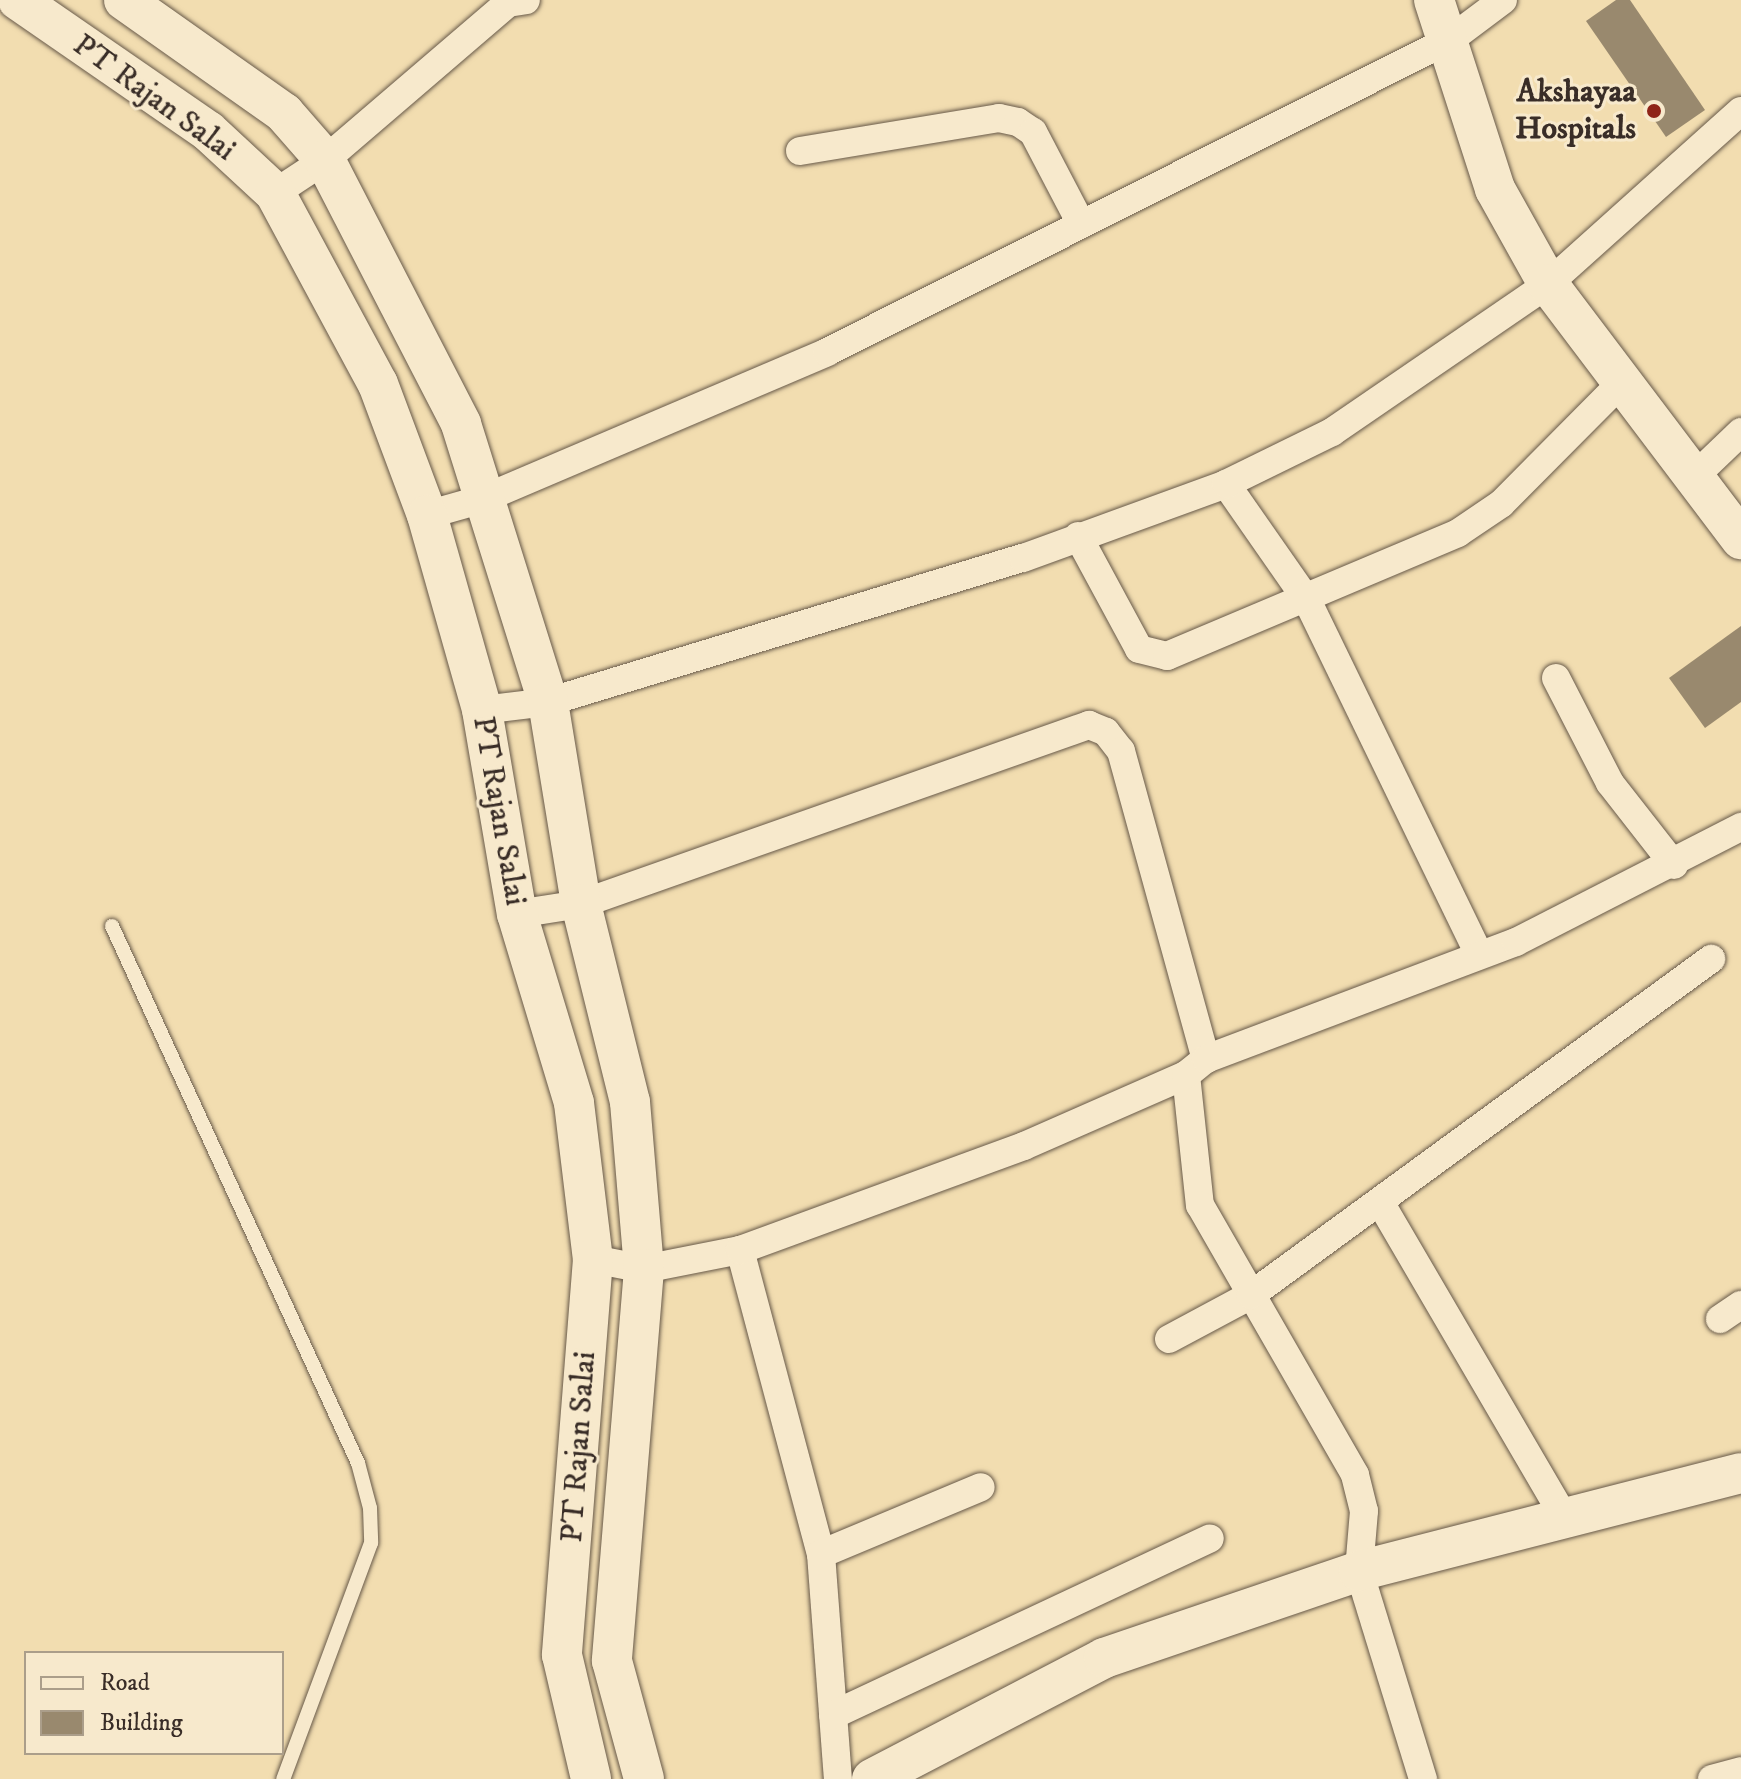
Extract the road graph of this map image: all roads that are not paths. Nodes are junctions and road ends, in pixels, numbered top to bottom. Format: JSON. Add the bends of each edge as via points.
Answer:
{"nodes":[{"id":1,"x":18,"y":0,"type":"edge"},
{"id":2,"x":124,"y":0,"type":"edge"},
{"id":3,"x":1434,"y":0,"type":"edge"},
{"id":4,"x":1503,"y":0,"type":"edge"},
{"id":5,"x":514,"y":1,"type":"edge"},
{"id":6,"x":1451,"y":39,"type":"junction"},
{"id":7,"x":1741,"y":111,"type":"edge"},
{"id":8,"x":800,"y":151,"type":"dead end"},
{"id":9,"x":325,"y":160,"type":"junction"},
{"id":10,"x":275,"y":193,"type":"junction"},
{"id":11,"x":1081,"y":224,"type":"junction"},
{"id":12,"x":1548,"y":284,"type":"junction"},
{"id":13,"x":1622,"y":382,"type":"junction"},
{"id":14,"x":1741,"y":432,"type":"edge"},
{"id":15,"x":1694,"y":477,"type":"junction"},
{"id":16,"x":1226,"y":484,"type":"junction"},
{"id":17,"x":483,"y":499,"type":"junction"},
{"id":18,"x":427,"y":515,"type":"junction"},
{"id":19,"x":1078,"y":536,"type":"junction"},
{"id":20,"x":1741,"y":539,"type":"edge"},
{"id":21,"x":1307,"y":600,"type":"junction"},
{"id":22,"x":1556,"y":678,"type":"dead end"},
{"id":23,"x":548,"y":702,"type":"junction"},
{"id":24,"x":482,"y":710,"type":"junction"},
{"id":25,"x":1741,"y":827,"type":"edge"},
{"id":26,"x":1674,"y":865,"type":"junction"},
{"id":27,"x":581,"y":904,"type":"junction"},
{"id":28,"x":517,"y":914,"type":"junction"},
{"id":29,"x":112,"y":926,"type":"dead end"},
{"id":30,"x":1479,"y":955,"type":"junction"},
{"id":31,"x":1711,"y":959,"type":"dead end"},
{"id":32,"x":1196,"y":1067,"type":"junction"},
{"id":33,"x":1380,"y":1202,"type":"junction"},
{"id":34,"x":740,"y":1250,"type":"junction"},
{"id":35,"x":593,"y":1259,"type":"junction"},
{"id":36,"x":644,"y":1269,"type":"junction"},
{"id":37,"x":1251,"y":1295,"type":"junction"},
{"id":38,"x":1169,"y":1339,"type":"dead end"},
{"id":39,"x":1741,"y":1473,"type":"edge"},
{"id":40,"x":981,"y":1487,"type":"dead end"},
{"id":41,"x":1565,"y":1518,"type":"junction"},
{"id":42,"x":1210,"y":1538,"type":"dead end"},
{"id":43,"x":821,"y":1554,"type":"junction"},
{"id":44,"x":1359,"y":1571,"type":"junction"},
{"id":45,"x":833,"y":1715,"type":"junction"},
{"id":46,"x":1741,"y":1771,"type":"edge"},
{"id":47,"x":283,"y":1779,"type":"edge"},
{"id":48,"x":591,"y":1779,"type":"edge"},
{"id":49,"x":644,"y":1779,"type":"edge"},
{"id":50,"x":838,"y":1779,"type":"edge"},
{"id":51,"x":872,"y":1779,"type":"edge"},
{"id":52,"x":1423,"y":1779,"type":"edge"},
{"id":53,"x":1712,"y":1779,"type":"edge"}],
"edges":[{"from":1,"to":10,"type":"main road","name":"PT Rajan Salai","via":[[208,131]]},
{"from":2,"to":9,"type":"main road","name":"PT Rajan Salai","via":[[284,113]]},
{"from":3,"to":6,"type":"main road"},
{"from":4,"to":6,"type":"street"},
{"from":5,"to":9,"type":"street"},
{"from":6,"to":11,"type":"street"},
{"from":6,"to":12,"type":"main road","via":[[1495,189]]},
{"from":7,"to":12,"type":"street"},
{"from":8,"to":11,"type":"street","via":[[999,118],[1018,122],[1033,132]]},
{"from":9,"to":10,"type":"street"},
{"from":9,"to":17,"type":"main road","name":"PT Rajan Salai","via":[[461,424]]},
{"from":10,"to":18,"type":"main road","name":"PT Rajan Salai","via":[[378,384]]},
{"from":11,"to":17,"type":"street","via":[[827,352]]},
{"from":12,"to":13,"type":"main road"},
{"from":12,"to":16,"type":"street","via":[[1332,432]]},
{"from":13,"to":15,"type":"main road"},
{"from":13,"to":21,"type":"street","via":[[1501,504],[1406,560]]},
{"from":14,"to":15,"type":"street"},
{"from":15,"to":20,"type":"main road"},
{"from":16,"to":19,"type":"street"},
{"from":16,"to":21,"type":"street"},
{"from":17,"to":18,"type":"street"},
{"from":17,"to":23,"type":"main road","name":"PT Rajan Salai"},
{"from":18,"to":24,"type":"main road","name":"PT Rajan Salai"},
{"from":19,"to":21,"type":"street","via":[[1147,656],[1167,656]]},
{"from":19,"to":23,"type":"street"},
{"from":21,"to":30,"type":"street"},
{"from":22,"to":26,"type":"street","via":[[1610,783]]},
{"from":23,"to":24,"type":"street"},
{"from":23,"to":27,"type":"main road","name":"PT Rajan Salai"},
{"from":24,"to":28,"type":"main road","name":"PT Rajan Salai"},
{"from":25,"to":26,"type":"street"},
{"from":26,"to":30,"type":"street"},
{"from":27,"to":28,"type":"street"},
{"from":27,"to":32,"type":"street","via":[[1089,725],[1106,732],[1121,751]]},
{"from":27,"to":36,"type":"main road","name":"PT Rajan Salai","via":[[630,1102]]},
{"from":28,"to":35,"type":"main road","name":"PT Rajan Salai","via":[[574,1103]]},
{"from":29,"to":47,"type":"lane","via":[[358,1463],[370,1508],[371,1543]]},
{"from":30,"to":32,"type":"street"},
{"from":31,"to":33,"type":"street"},
{"from":32,"to":34,"type":"street","via":[[1024,1146]]},
{"from":32,"to":37,"type":"street","via":[[1200,1205]]},
{"from":33,"to":37,"type":"street"},
{"from":33,"to":41,"type":"street"},
{"from":34,"to":36,"type":"street"},
{"from":34,"to":43,"type":"street"},
{"from":35,"to":36,"type":"street"},
{"from":35,"to":48,"type":"main road","name":"PT Rajan Salai","via":[[562,1655]]},
{"from":36,"to":49,"type":"main road","name":"PT Rajan Salai","via":[[612,1661]]},
{"from":37,"to":38,"type":"street"},
{"from":37,"to":44,"type":"street","via":[[1355,1475],[1364,1511]]},
{"from":39,"to":41,"type":"main road"},
{"from":40,"to":43,"type":"street"},
{"from":41,"to":44,"type":"main road"},
{"from":42,"to":45,"type":"street"},
{"from":43,"to":45,"type":"street"},
{"from":44,"to":51,"type":"main road","via":[[1104,1658]]},
{"from":44,"to":52,"type":"street"},
{"from":45,"to":50,"type":"street"},
{"from":46,"to":53,"type":"street"}]}
